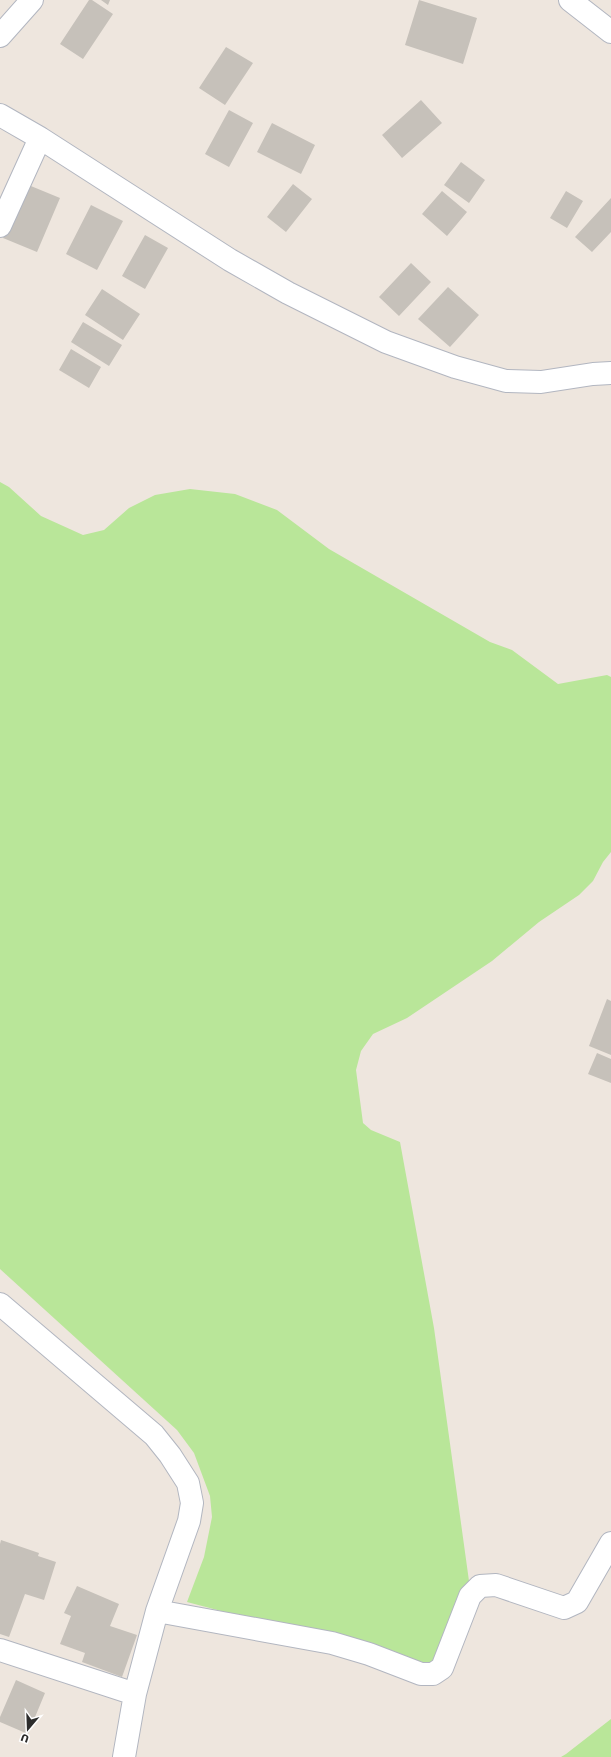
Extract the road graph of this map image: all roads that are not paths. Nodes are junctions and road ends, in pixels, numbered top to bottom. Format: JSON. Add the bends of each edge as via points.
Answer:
{"nodes":[{"id":1,"x":32,"y":0,"type":"edge"},
{"id":2,"x":570,"y":0,"type":"edge"},
{"id":3,"x":611,"y":32,"type":"edge"},
{"id":4,"x":0,"y":36,"type":"edge"},
{"id":5,"x":0,"y":115,"type":"edge"},
{"id":6,"x":40,"y":138,"type":"junction"},
{"id":7,"x":0,"y":226,"type":"edge"},
{"id":8,"x":611,"y":373,"type":"edge"},
{"id":9,"x":0,"y":1304,"type":"edge"},
{"id":10,"x":609,"y":1554,"type":"edge"},
{"id":11,"x":157,"y":1610,"type":"junction"},
{"id":12,"x":0,"y":1650,"type":"edge"},
{"id":13,"x":135,"y":1694,"type":"junction"},
{"id":14,"x":124,"y":1757,"type":"edge"}],
"edges":[{"from":1,"to":4,"type":"street"},
{"from":2,"to":3,"type":"street"},
{"from":5,"to":6,"type":"street"},
{"from":6,"to":7,"type":"street"},
{"from":6,"to":8,"type":"street","via":[[230,260],[288,293],[386,342],[455,367],[506,380],[541,382]]},
{"from":9,"to":11,"type":"street","via":[[154,1435],[170,1454],[188,1483],[192,1503],[189,1521]]},
{"from":10,"to":11,"type":"street","via":[[578,1602],[564,1608],[496,1585],[480,1586],[470,1596],[442,1668],[433,1674],[421,1674],[332,1643]]},
{"from":11,"to":13,"type":"street"},
{"from":12,"to":13,"type":"street"},
{"from":13,"to":14,"type":"street"}]}
